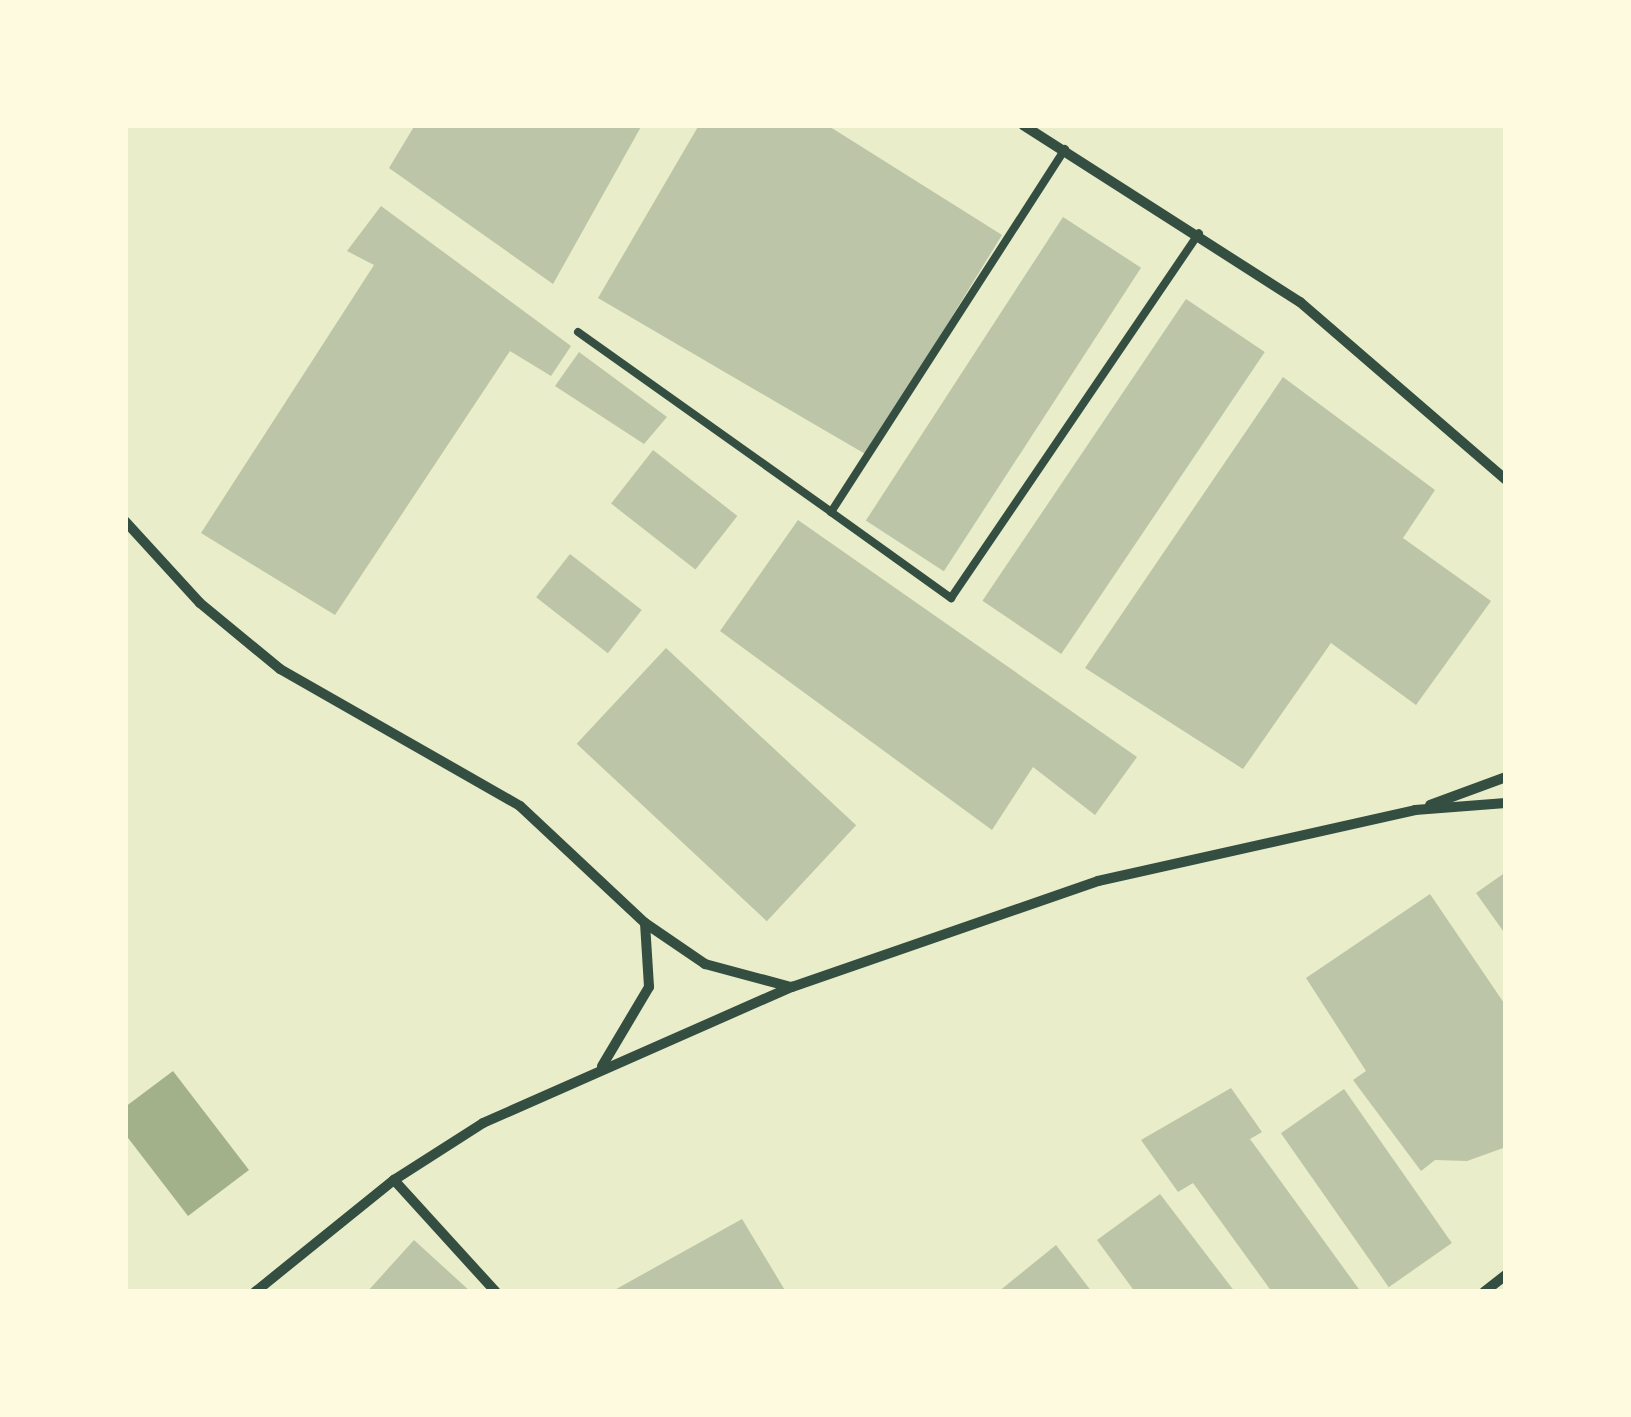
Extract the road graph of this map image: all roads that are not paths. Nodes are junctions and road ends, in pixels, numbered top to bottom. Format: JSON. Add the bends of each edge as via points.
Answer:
{"nodes":[{"id":1,"x":1024,"y":125,"type":"edge"},
{"id":2,"x":1066,"y":149,"type":"junction"},
{"id":3,"x":1199,"y":233,"type":"junction"},
{"id":4,"x":578,"y":332,"type":"dead end"},
{"id":5,"x":1506,"y":480,"type":"edge"},
{"id":6,"x":831,"y":512,"type":"junction"},
{"id":7,"x":125,"y":521,"type":"edge"},
{"id":8,"x":1506,"y":777,"type":"edge"},
{"id":9,"x":1506,"y":803,"type":"edge"},
{"id":10,"x":1415,"y":810,"type":"junction"},
{"id":11,"x":645,"y":922,"type":"junction"},
{"id":12,"x":792,"y":988,"type":"junction"},
{"id":13,"x":600,"y":1067,"type":"junction"},
{"id":14,"x":394,"y":1180,"type":"junction"},
{"id":15,"x":1506,"y":1275,"type":"edge"},
{"id":16,"x":256,"y":1292,"type":"edge"},
{"id":17,"x":496,"y":1292,"type":"edge"},
{"id":18,"x":1484,"y":1292,"type":"edge"}],
"edges":[{"from":1,"to":2,"type":"street"},
{"from":2,"to":3,"type":"street"},
{"from":2,"to":6,"type":"lane"},
{"from":3,"to":5,"type":"street","via":[[1300,302]]},
{"from":3,"to":6,"type":"lane","via":[[951,598]]},
{"from":4,"to":6,"type":"lane"},
{"from":7,"to":11,"type":"street","via":[[200,603],[280,668],[520,806]]},
{"from":8,"to":10,"type":"street"},
{"from":9,"to":10,"type":"street"},
{"from":10,"to":12,"type":"street","via":[[1098,881]]},
{"from":11,"to":12,"type":"street","via":[[705,964]]},
{"from":11,"to":13,"type":"street","via":[[649,986],[630,1029]]},
{"from":12,"to":13,"type":"street"},
{"from":13,"to":14,"type":"street","via":[[483,1123]]},
{"from":14,"to":16,"type":"street"},
{"from":14,"to":17,"type":"street"},
{"from":15,"to":18,"type":"street"}]}
